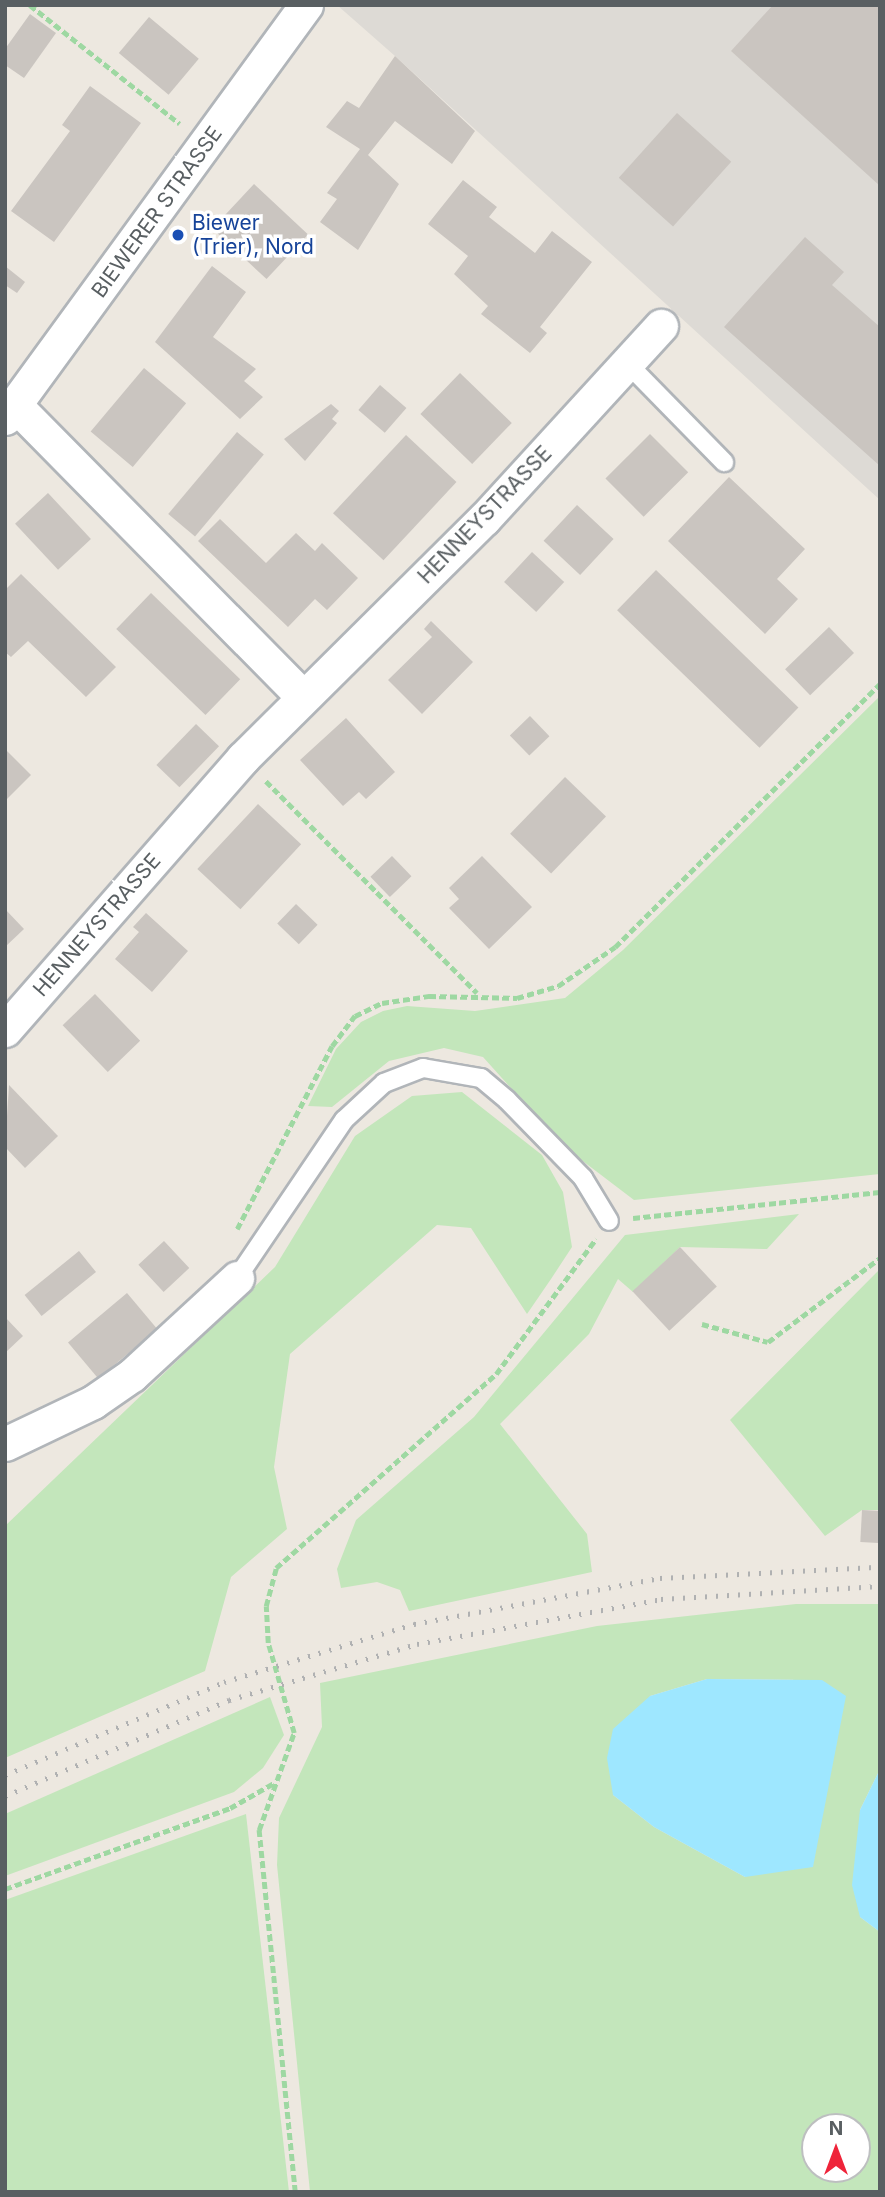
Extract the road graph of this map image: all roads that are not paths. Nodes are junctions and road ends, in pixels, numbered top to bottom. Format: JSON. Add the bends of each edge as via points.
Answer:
{"nodes":[{"id":1,"x":306,"y":5,"type":"edge"},
{"id":2,"x":661,"y":326,"type":"dead end"},
{"id":3,"x":627,"y":363,"type":"junction"},
{"id":4,"x":10,"y":411,"type":"edge"},
{"id":5,"x":724,"y":462,"type":"dead end"},
{"id":6,"x":303,"y":697,"type":"junction"},
{"id":7,"x":5,"y":1030,"type":"edge"},
{"id":8,"x":609,"y":1221,"type":"road end"},
{"id":9,"x":237,"y":1278,"type":"joint"},
{"id":10,"x":5,"y":1444,"type":"edge"}],
"edges":[{"from":1,"to":4,"type":"street","name":"BIEWERER STRASSE"},
{"from":2,"to":3,"type":"street","name":"HENNEYSTRASSE"},
{"from":3,"to":5,"type":"lane"},
{"from":3,"to":6,"type":"street","name":"HENNEYSTRASSE","via":[[484,519]]},
{"from":4,"to":6,"type":"street"},
{"from":6,"to":7,"type":"street","name":"HENNEYSTRASSE","via":[[243,758]]},
{"from":8,"to":9,"type":"lane","via":[[583,1178],[507,1100],[472,1075],[423,1068],[384,1083],[344,1120]]},
{"from":9,"to":10,"type":"street","via":[[132,1375],[93,1402]]}]}
